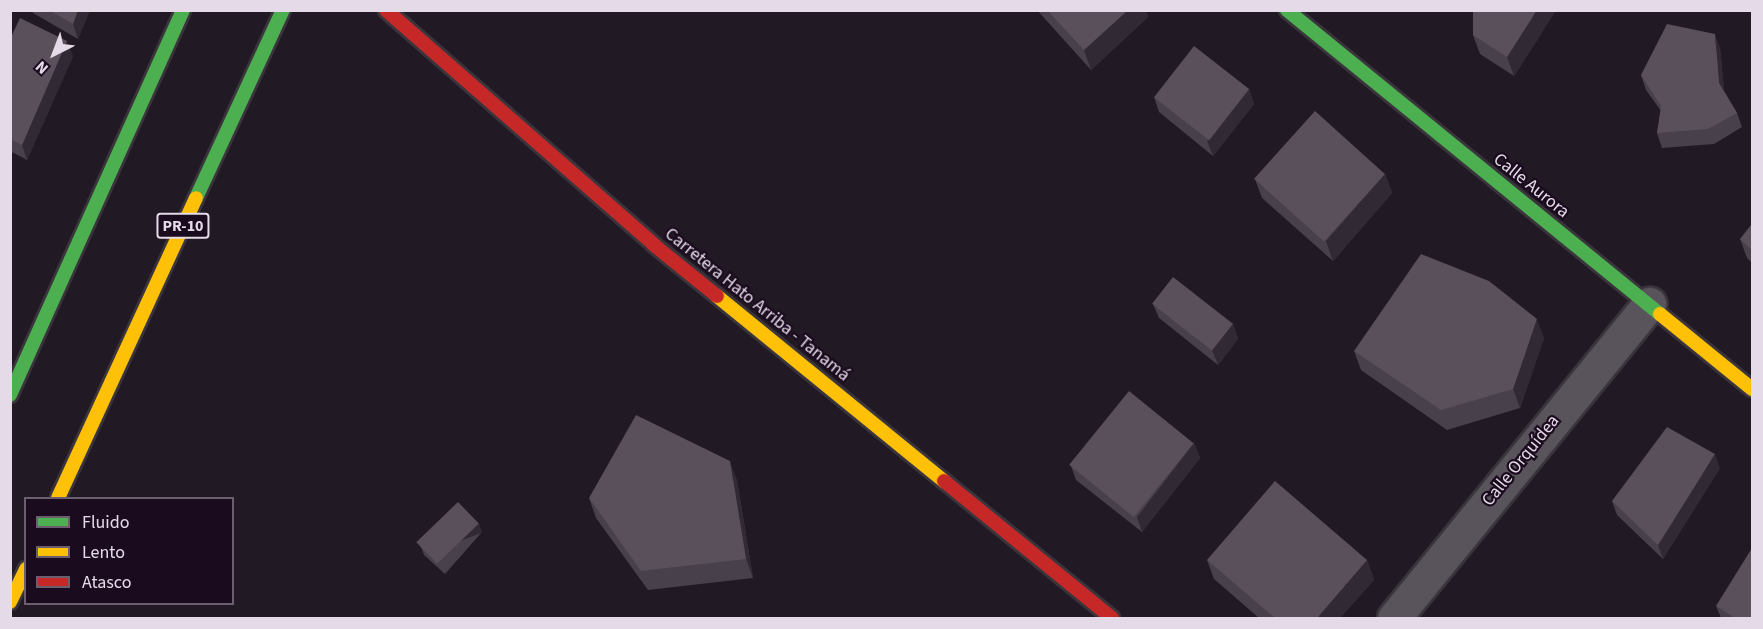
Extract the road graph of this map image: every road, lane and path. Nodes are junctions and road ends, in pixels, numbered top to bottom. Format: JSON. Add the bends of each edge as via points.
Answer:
{"nodes":[{"id":1,"x":183,"y":10,"type":"edge"},
{"id":2,"x":283,"y":10,"type":"edge"},
{"id":3,"x":386,"y":10,"type":"edge"},
{"id":4,"x":1287,"y":10,"type":"edge"},
{"id":5,"x":1649,"y":304,"type":"junction"},
{"id":6,"x":1752,"y":389,"type":"edge"},
{"id":7,"x":10,"y":395,"type":"edge"},
{"id":8,"x":58,"y":497,"type":"edge"},
{"id":9,"x":24,"y":573,"type":"edge"},
{"id":10,"x":10,"y":602,"type":"edge"},
{"id":11,"x":1112,"y":618,"type":"edge"},
{"id":12,"x":1394,"y":618,"type":"edge"}],
"edges":[{"from":1,"to":7,"type":"main road"},
{"from":2,"to":8,"type":"main road","number":"PR-10"},
{"from":3,"to":11,"type":"main road","name":"Carretera Hato Arriba - Tanamá","via":[[654,245]]},
{"from":4,"to":5,"type":"main road","name":"Calle Aurora"},
{"from":5,"to":6,"type":"main road","name":"Calle Aurora"},
{"from":5,"to":12,"type":"street","name":"Calle Orquídea"},
{"from":9,"to":10,"type":"main road"}]}
